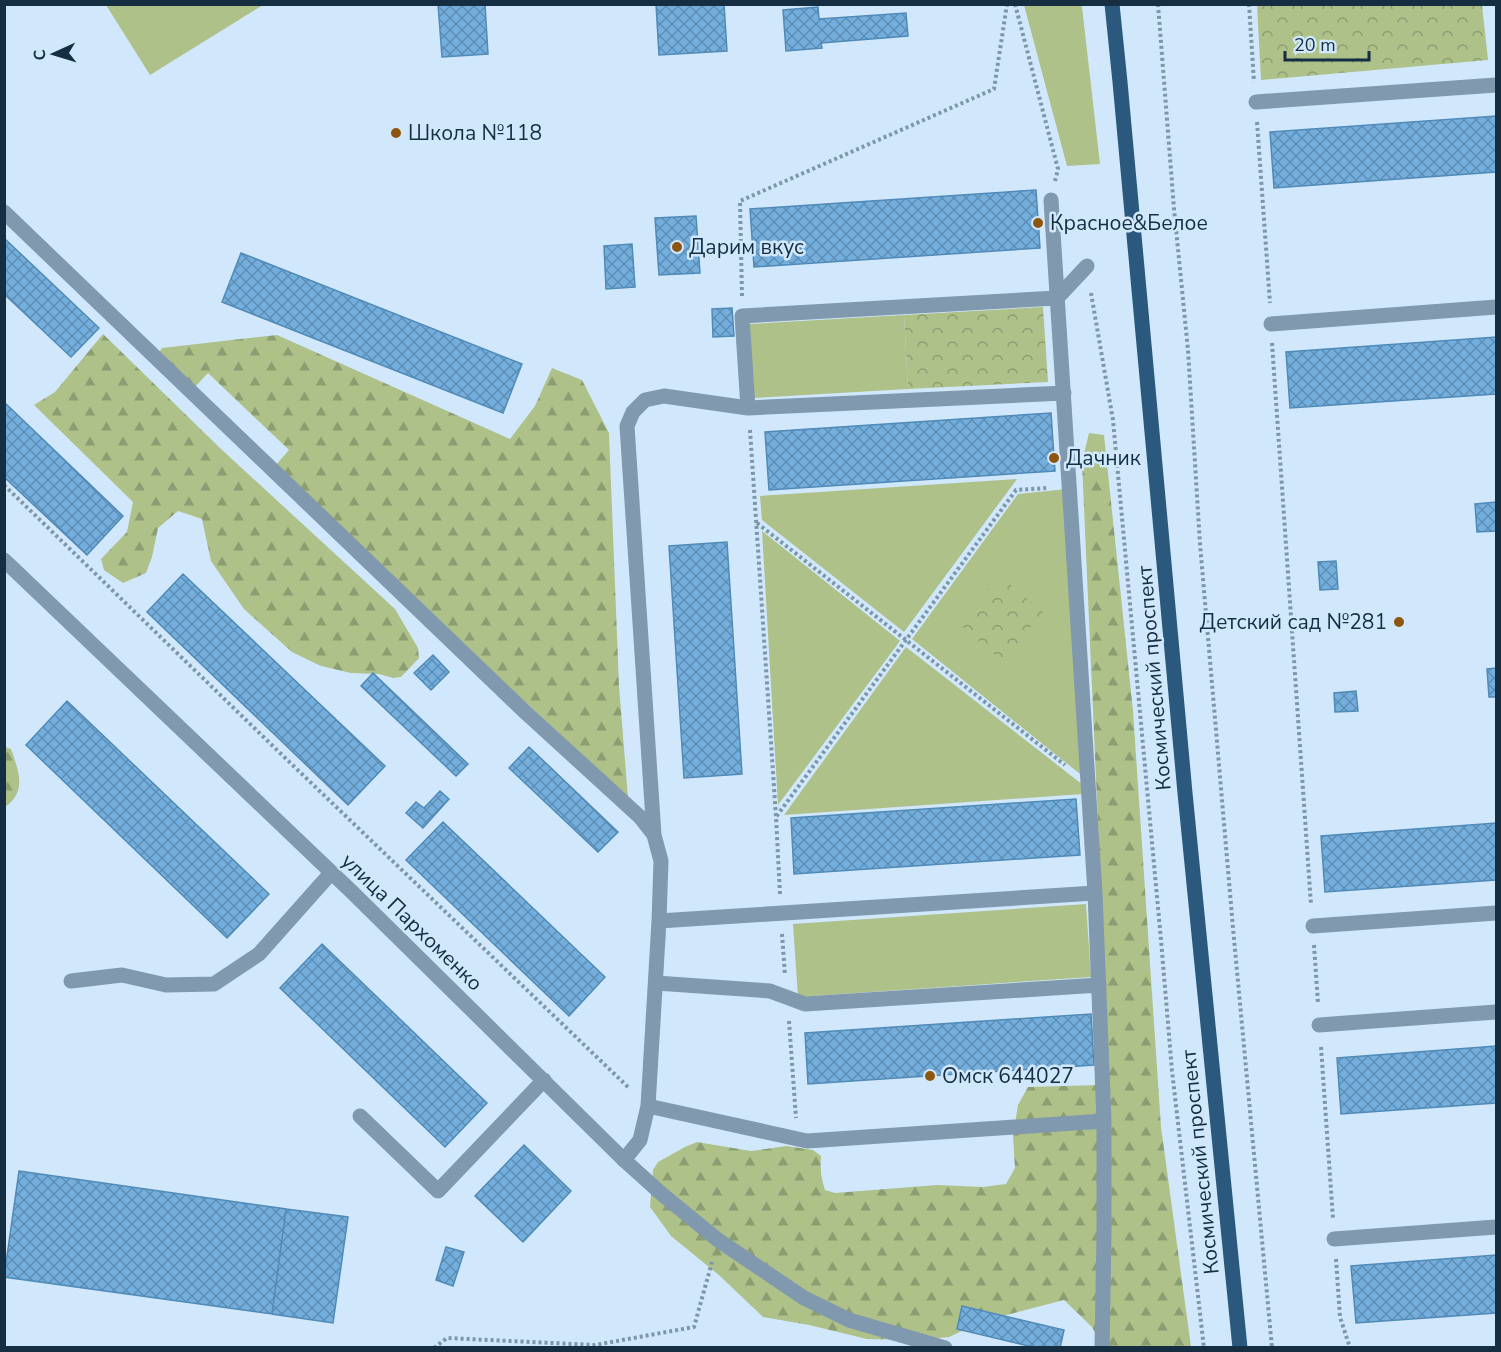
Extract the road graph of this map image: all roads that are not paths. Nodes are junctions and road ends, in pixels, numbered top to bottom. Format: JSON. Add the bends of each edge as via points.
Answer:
{"nodes":[{"id":1,"x":1112,"y":4,"type":"edge"},
{"id":2,"x":1497,"y":85,"type":"edge"},
{"id":3,"x":1256,"y":102,"type":"road end"},
{"id":4,"x":1051,"y":200,"type":"road end"},
{"id":5,"x":4,"y":212,"type":"edge"},
{"id":6,"x":1087,"y":266,"type":"road end"},
{"id":7,"x":1057,"y":298,"type":"junction"},
{"id":8,"x":1497,"y":307,"type":"edge"},
{"id":9,"x":1271,"y":324,"type":"road end"},
{"id":10,"x":1064,"y":393,"type":"junction"},
{"id":11,"x":748,"y":408,"type":"junction"},
{"id":12,"x":4,"y":560,"type":"edge"},
{"id":13,"x":654,"y":835,"type":"junction"},
{"id":14,"x":331,"y":873,"type":"junction"},
{"id":15,"x":1095,"y":893,"type":"junction"},
{"id":16,"x":1497,"y":913,"type":"edge"},
{"id":17,"x":659,"y":921,"type":"junction"},
{"id":18,"x":1313,"y":926,"type":"road end"},
{"id":19,"x":71,"y":981,"type":"dead end"},
{"id":20,"x":656,"y":983,"type":"junction"},
{"id":21,"x":1099,"y":984,"type":"junction"},
{"id":22,"x":1497,"y":1012,"type":"edge"},
{"id":23,"x":1319,"y":1025,"type":"road end"},
{"id":24,"x":544,"y":1080,"type":"junction"},
{"id":25,"x":648,"y":1106,"type":"junction"},
{"id":26,"x":360,"y":1116,"type":"dead end"},
{"id":27,"x":1104,"y":1121,"type":"junction"},
{"id":28,"x":624,"y":1160,"type":"junction"},
{"id":29,"x":1497,"y":1227,"type":"edge"},
{"id":30,"x":1334,"y":1239,"type":"road end"},
{"id":31,"x":945,"y":1347,"type":"edge"},
{"id":32,"x":1102,"y":1347,"type":"edge"},
{"id":33,"x":1240,"y":1347,"type":"edge"}],
"edges":[{"from":1,"to":33,"type":"main road","name":"Космический проспект"},
{"from":2,"to":3,"type":"street"},
{"from":4,"to":7,"type":"street"},
{"from":5,"to":13,"type":"street","via":[[524,711],[640,817]]},
{"from":6,"to":7,"type":"street"},
{"from":7,"to":10,"type":"street"},
{"from":7,"to":11,"type":"street","via":[[742,316]]},
{"from":8,"to":9,"type":"street"},
{"from":10,"to":11,"type":"street"},
{"from":10,"to":15,"type":"street"},
{"from":11,"to":13,"type":"street","via":[[664,396],[645,400],[633,412],[627,426]]},
{"from":12,"to":14,"type":"street","name":"улица Пархоменко"},
{"from":13,"to":17,"type":"street","via":[[661,861]]},
{"from":14,"to":19,"type":"street","via":[[259,954],[214,984],[166,985],[122,975]]},
{"from":14,"to":24,"type":"street","name":"улица Пархоменко"},
{"from":15,"to":17,"type":"street"},
{"from":15,"to":21,"type":"street"},
{"from":16,"to":18,"type":"street"},
{"from":17,"to":20,"type":"street"},
{"from":20,"to":21,"type":"street","via":[[770,991],[804,1004]]},
{"from":20,"to":25,"type":"street"},
{"from":21,"to":27,"type":"street"},
{"from":22,"to":23,"type":"street"},
{"from":24,"to":26,"type":"street","via":[[438,1191]]},
{"from":24,"to":28,"type":"street","name":"улица Пархоменко"},
{"from":25,"to":27,"type":"street","via":[[807,1141]]},
{"from":25,"to":28,"type":"street","via":[[640,1140]]},
{"from":27,"to":32,"type":"street"},
{"from":28,"to":31,"type":"street","name":"улица Пархоменко","via":[[717,1240],[804,1298],[849,1320]]},
{"from":29,"to":30,"type":"street"}]}
